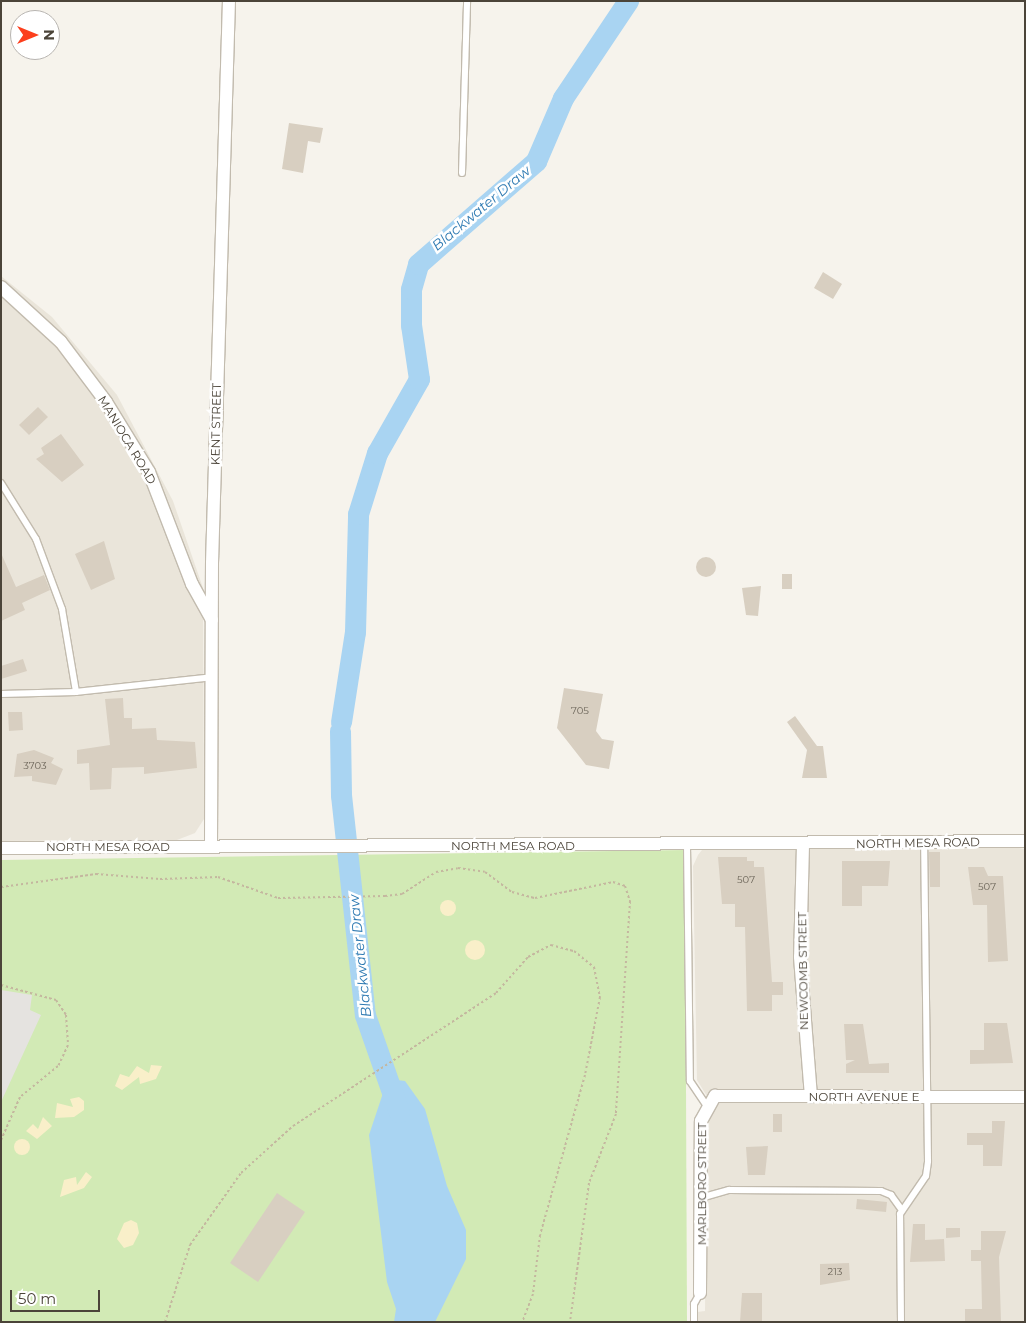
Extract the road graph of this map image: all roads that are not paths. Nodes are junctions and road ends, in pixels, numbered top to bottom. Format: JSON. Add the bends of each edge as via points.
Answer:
{"nodes":[{"id":1,"x":229,"y":1,"type":"edge"},
{"id":2,"x":467,"y":1,"type":"edge"},
{"id":3,"x":462,"y":173,"type":"dead end"},
{"id":4,"x":1,"y":287,"type":"edge"},
{"id":5,"x":1,"y":483,"type":"edge"},
{"id":6,"x":212,"y":620,"type":"junction"},
{"id":7,"x":214,"y":677,"type":"junction"},
{"id":8,"x":76,"y":692,"type":"junction"},
{"id":9,"x":1,"y":694,"type":"edge"},
{"id":10,"x":1025,"y":841,"type":"edge"},
{"id":11,"x":924,"y":843,"type":"junction"},
{"id":12,"x":687,"y":845,"type":"junction"},
{"id":13,"x":802,"y":845,"type":"junction"},
{"id":14,"x":211,"y":847,"type":"junction"},
{"id":15,"x":1,"y":848,"type":"edge"},
{"id":16,"x":811,"y":1097,"type":"junction"},
{"id":17,"x":928,"y":1097,"type":"junction"},
{"id":18,"x":1025,"y":1097,"type":"edge"},
{"id":19,"x":706,"y":1105,"type":"junction"},
{"id":20,"x":704,"y":1197,"type":"junction"},
{"id":21,"x":902,"y":1210,"type":"junction"},
{"id":22,"x":700,"y":1293,"type":"joint"},
{"id":23,"x":694,"y":1322,"type":"edge"},
{"id":24,"x":901,"y":1322,"type":"edge"}],
"edges":[{"from":1,"to":6,"type":"street","name":"KENT STREET"},
{"from":2,"to":3,"type":"lane"},
{"from":4,"to":6,"type":"street","name":"MANIOCA ROAD","via":[[61,342],[106,402],[149,472],[192,584]]},
{"from":5,"to":8,"type":"lane","via":[[36,539],[59,600]]},
{"from":6,"to":7,"type":"street","name":"KENT STREET"},
{"from":7,"to":8,"type":"lane"},
{"from":7,"to":14,"type":"street","name":"KENT STREET"},
{"from":8,"to":9,"type":"lane"},
{"from":10,"to":11,"type":"street","name":"NORTH MESA ROAD"},
{"from":11,"to":13,"type":"street","name":"NORTH MESA ROAD"},
{"from":11,"to":17,"type":"lane"},
{"from":12,"to":13,"type":"street","name":"NORTH MESA ROAD"},
{"from":12,"to":14,"type":"street","name":"NORTH MESA ROAD"},
{"from":12,"to":19,"type":"lane","via":[[690,1081]]},
{"from":13,"to":16,"type":"street","name":"NEWCOMB STREET","via":[[800,957]]},
{"from":14,"to":15,"type":"street","name":"NORTH MESA ROAD"},
{"from":16,"to":17,"type":"street","name":"NORTH AVENUE E"},
{"from":16,"to":19,"type":"street","name":"NORTH AVENUE E","via":[[722,1094]]},
{"from":17,"to":18,"type":"street","name":"NORTH AVENUE E"},
{"from":17,"to":21,"type":"lane","via":[[926,1176]]},
{"from":19,"to":20,"type":"street","name":"MARLBORO STREET","via":[[701,1121]]},
{"from":20,"to":21,"type":"lane","via":[[729,1190],[881,1191],[891,1195]]},
{"from":20,"to":22,"type":"street","name":"MARLBORO STREET"},
{"from":21,"to":24,"type":"lane"},
{"from":22,"to":23,"type":"lane","via":[[694,1304]]}]}
